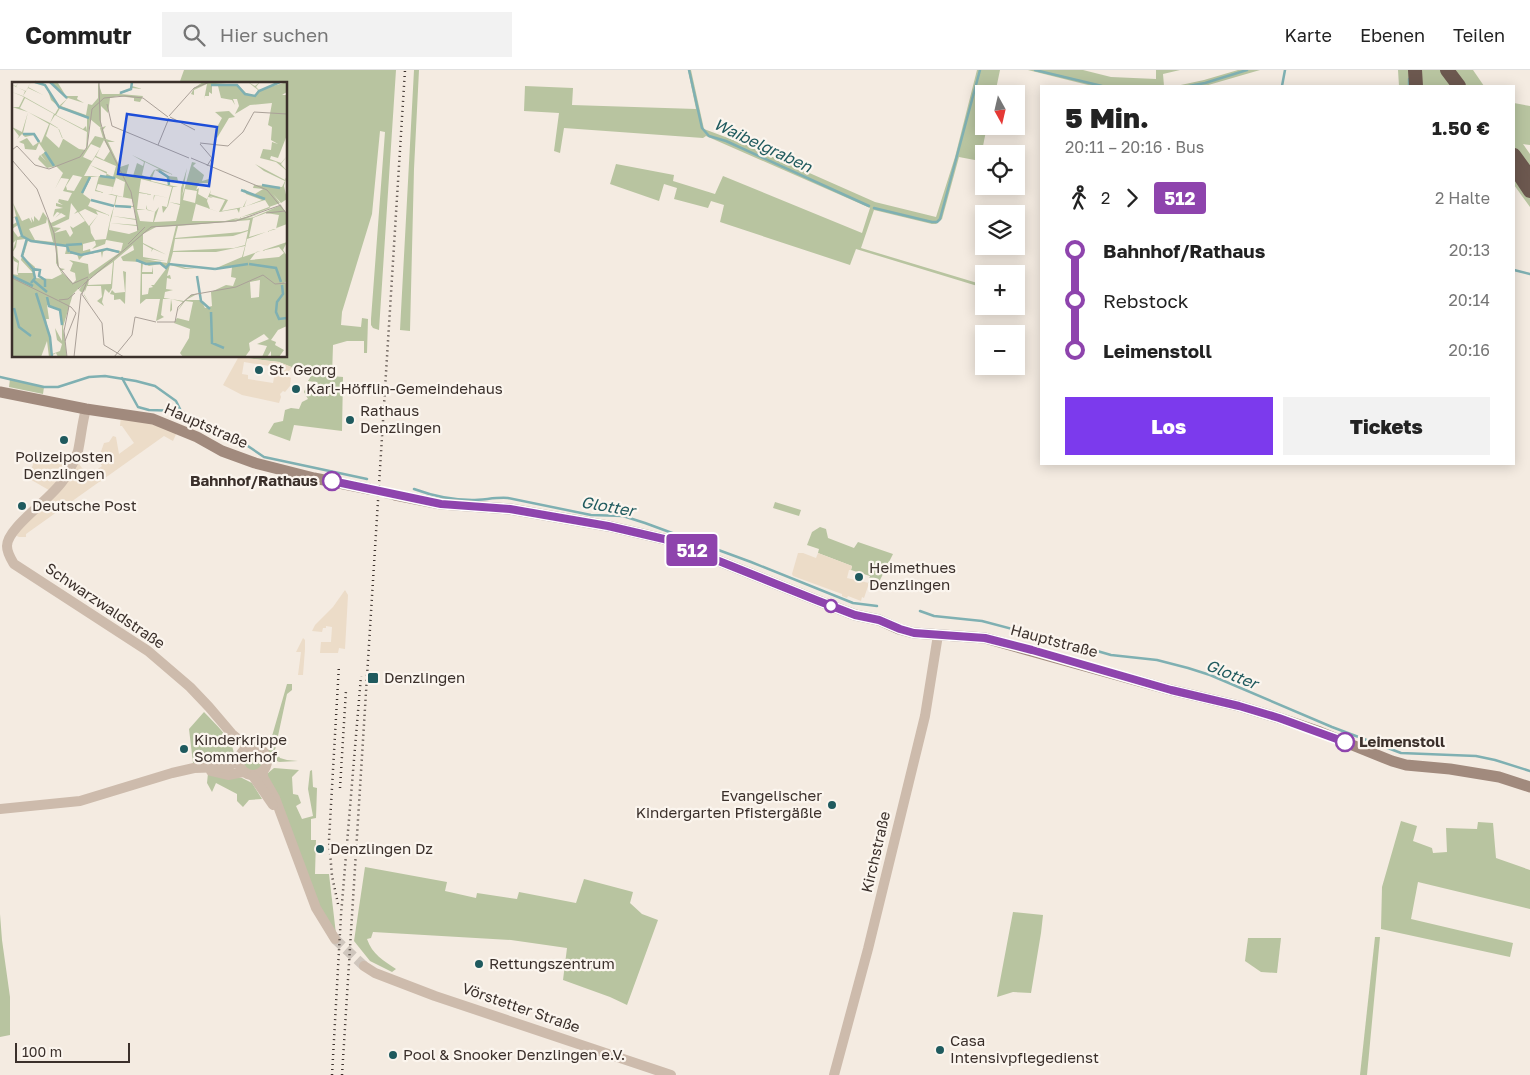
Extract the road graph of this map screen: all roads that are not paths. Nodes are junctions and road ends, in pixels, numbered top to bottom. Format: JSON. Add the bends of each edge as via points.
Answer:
{"nodes":[{"id":1,"x":1415,"y":70,"type":"edge"},
{"id":2,"x":1447,"y":70,"type":"edge"},
{"id":3,"x":1455,"y":70,"type":"edge"},
{"id":4,"x":1416,"y":85,"type":"edge"},
{"id":5,"x":1457,"y":85,"type":"edge"},
{"id":6,"x":1465,"y":85,"type":"edge"},
{"id":7,"x":1515,"y":156,"type":"edge"},
{"id":8,"x":1515,"y":169,"type":"edge"},
{"id":9,"x":1515,"y":177,"type":"edge"},
{"id":10,"x":1530,"y":178,"type":"edge"},
{"id":11,"x":1530,"y":192,"type":"edge"},
{"id":12,"x":0,"y":392,"type":"edge"},
{"id":13,"x":86,"y":409,"type":"junction"},
{"id":14,"x":369,"y":489,"type":"tunnel mouth"},
{"id":15,"x":395,"y":495,"type":"tunnel mouth"},
{"id":16,"x":938,"y":635,"type":"junction"},
{"id":17,"x":242,"y":754,"type":"junction"},
{"id":18,"x":206,"y":769,"type":"junction"},
{"id":19,"x":264,"y":771,"type":"junction"},
{"id":20,"x":248,"y":774,"type":"junction"},
{"id":21,"x":1530,"y":787,"type":"edge"},
{"id":22,"x":0,"y":809,"type":"edge"},
{"id":23,"x":280,"y":813,"type":"junction"},
{"id":24,"x":335,"y":939,"type":"tunnel mouth"},
{"id":25,"x":364,"y":966,"type":"tunnel mouth"},
{"id":26,"x":671,"y":1075,"type":"edge"},
{"id":27,"x":834,"y":1075,"type":"edge"}],
"edges":[{"from":1,"to":4,"type":"highway"},
{"from":2,"to":5,"type":"highway"},
{"from":3,"to":6,"type":"highway"},
{"from":7,"to":10,"type":"highway"},
{"from":8,"to":11,"type":"highway"},
{"from":9,"to":11,"type":"highway"},
{"from":12,"to":13,"type":"main road","name":"Hauptstraße"},
{"from":13,"to":14,"type":"main road","name":"Hauptstraße","via":[[153,419],[255,463]]},
{"from":13,"to":17,"type":"street","name":"Schwarzwaldstraße","via":[[78,452],[63,481],[12,533],[8,551],[14,564],[137,643],[168,667],[232,734],[236,750]]},
{"from":15,"to":16,"type":"main road","name":"Hauptstraße","via":[[450,506],[510,509],[664,539],[842,610],[914,633]]},
{"from":16,"to":21,"type":"main road","name":"Hauptstraße","via":[[985,638],[1239,706],[1406,765],[1499,777]]},
{"from":16,"to":27,"type":"street","name":"Kirchstraße","via":[[925,716]]},
{"from":17,"to":18,"type":"street","via":[[227,766]]},
{"from":17,"to":19,"type":"street","via":[[258,748],[265,754],[267,763]]},
{"from":17,"to":20,"type":"street","via":[[240,766]]},
{"from":18,"to":20,"type":"street"},
{"from":18,"to":22,"type":"street","via":[[194,768],[80,801]]},
{"from":19,"to":20,"type":"street"},
{"from":19,"to":23,"type":"street","via":[[263,778]]},
{"from":20,"to":23,"type":"street"},
{"from":23,"to":24,"type":"street","via":[[316,908]]},
{"from":25,"to":26,"type":"street","name":"Vörstetter Straße","via":[[375,974],[435,996]]}]}
